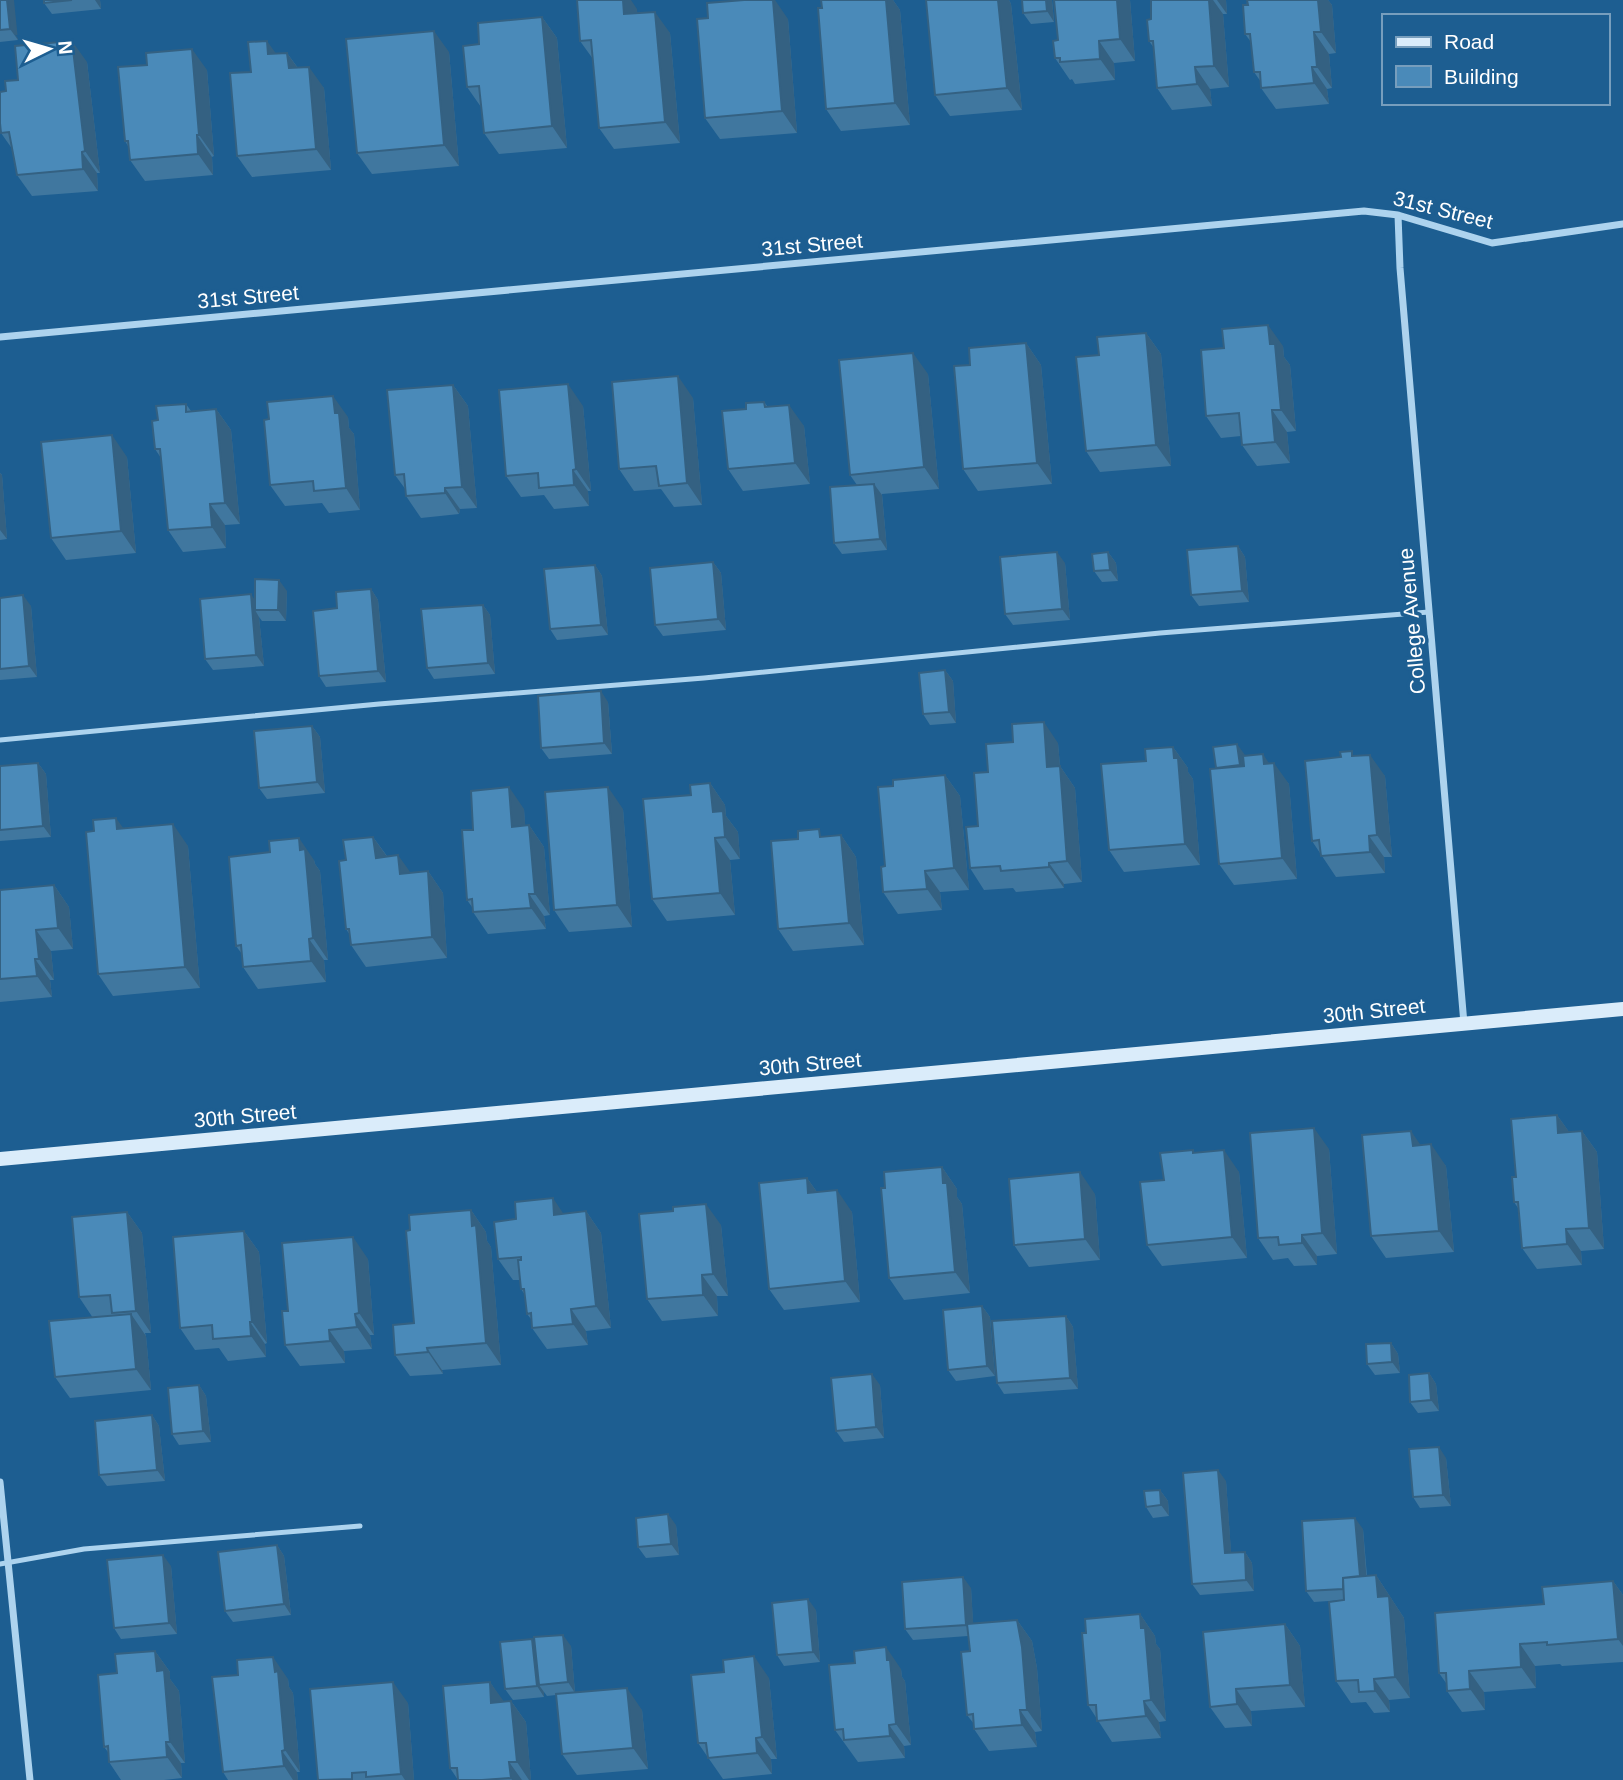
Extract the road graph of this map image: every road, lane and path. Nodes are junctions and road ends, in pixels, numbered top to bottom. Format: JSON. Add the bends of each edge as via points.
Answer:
{"nodes":[{"id":1,"x":1398,"y":215,"type":"junction"},
{"id":2,"x":1623,"y":224,"type":"edge"},
{"id":3,"x":0,"y":337,"type":"edge"},
{"id":4,"x":1429,"y":612,"type":"junction"},
{"id":5,"x":0,"y":740,"type":"edge"},
{"id":6,"x":1623,"y":1009,"type":"edge"},
{"id":7,"x":1464,"y":1024,"type":"junction"},
{"id":8,"x":0,"y":1159,"type":"edge"},
{"id":9,"x":0,"y":1482,"type":"edge"},
{"id":10,"x":360,"y":1526,"type":"dead end"},
{"id":11,"x":4,"y":1564,"type":"edge"},
{"id":12,"x":30,"y":1780,"type":"edge"}],
"edges":[{"from":1,"to":2,"type":"street","name":"31st Street","via":[[1492,243]]},
{"from":1,"to":3,"type":"street","name":"31st Street","via":[[1364,211]]},
{"from":1,"to":4,"type":"street","name":"College Avenue"},
{"from":4,"to":5,"type":"lane"},
{"from":4,"to":7,"type":"street","name":"College Avenue"},
{"from":6,"to":7,"type":"street","name":"30th Street"},
{"from":7,"to":8,"type":"street","name":"30th Street"},
{"from":9,"to":11,"type":"street"},
{"from":10,"to":11,"type":"lane","via":[[84,1549]]},
{"from":11,"to":12,"type":"street"}]}
